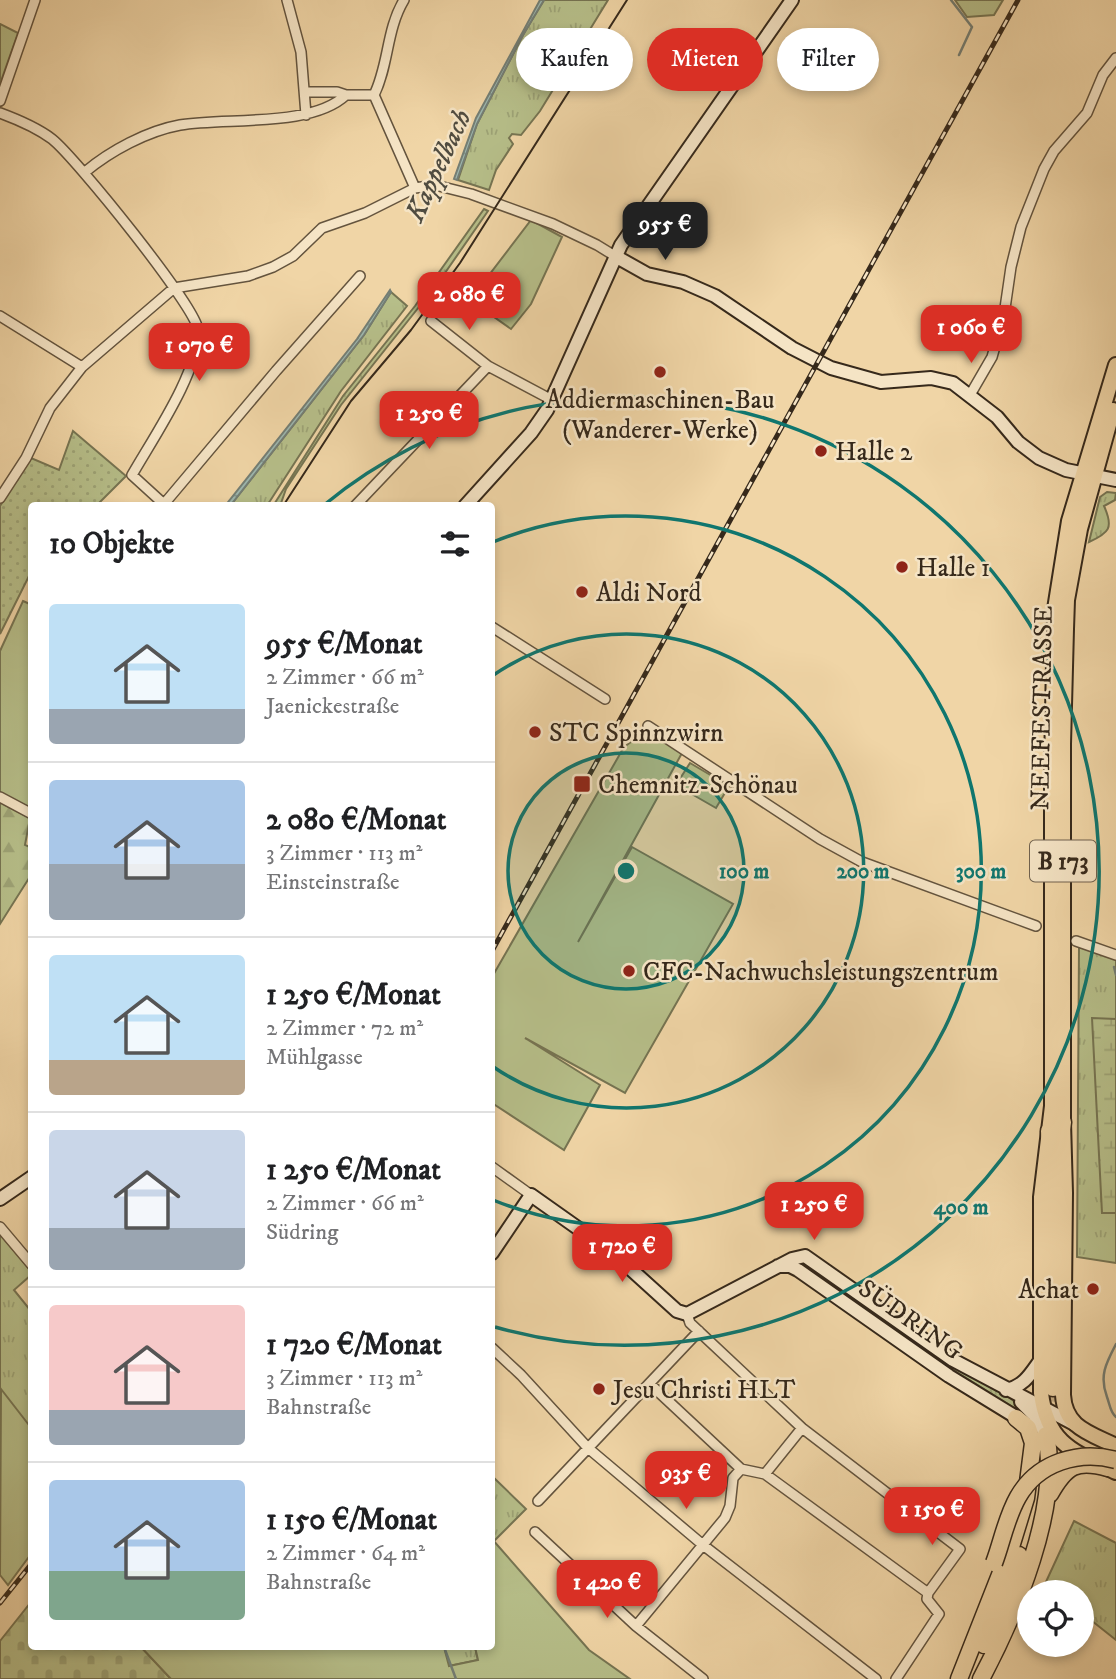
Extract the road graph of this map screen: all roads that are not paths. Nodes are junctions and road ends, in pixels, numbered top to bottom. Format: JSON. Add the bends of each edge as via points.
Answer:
{"nodes":[{"id":1,"x":35,"y":0,"type":"edge"},
{"id":2,"x":286,"y":0,"type":"edge"},
{"id":3,"x":404,"y":0,"type":"edge"},
{"id":4,"x":792,"y":0,"type":"edge"},
{"id":5,"x":1116,"y":58,"type":"edge"},
{"id":6,"x":305,"y":92,"type":"junction"},
{"id":7,"x":346,"y":95,"type":"junction"},
{"id":8,"x":374,"y":95,"type":"junction"},
{"id":9,"x":0,"y":100,"type":"edge"},
{"id":10,"x":0,"y":113,"type":"edge"},
{"id":11,"x":306,"y":115,"type":"junction"},
{"id":12,"x":85,"y":172,"type":"junction"},
{"id":13,"x":415,"y":188,"type":"junction"},
{"id":14,"x":614,"y":256,"type":"junction"},
{"id":15,"x":360,"y":276,"type":"dead end"},
{"id":16,"x":174,"y":288,"type":"junction"},
{"id":17,"x":0,"y":316,"type":"edge"},
{"id":18,"x":431,"y":321,"type":"dead end"},
{"id":19,"x":1116,"y":365,"type":"edge"},
{"id":20,"x":488,"y":366,"type":"junction"},
{"id":21,"x":82,"y":367,"type":"junction"},
{"id":22,"x":970,"y":396,"type":"junction"},
{"id":23,"x":1116,"y":399,"type":"edge"},
{"id":24,"x":552,"y":400,"type":"junction"},
{"id":25,"x":1089,"y":474,"type":"junction"},
{"id":26,"x":1116,"y":480,"type":"edge"},
{"id":27,"x":0,"y":498,"type":"edge"},
{"id":28,"x":162,"y":502,"type":"edge"},
{"id":29,"x":167,"y":502,"type":"edge"},
{"id":30,"x":359,"y":502,"type":"edge"},
{"id":31,"x":469,"y":502,"type":"edge"},
{"id":32,"x":495,"y":629,"type":"edge"},
{"id":33,"x":605,"y":699,"type":"dead end"},
{"id":34,"x":648,"y":726,"type":"dead end"},
{"id":35,"x":0,"y":797,"type":"edge"},
{"id":36,"x":28,"y":812,"type":"edge"},
{"id":37,"x":1036,"y":926,"type":"dead end"},
{"id":38,"x":1076,"y":941,"type":"dead end"},
{"id":39,"x":1116,"y":955,"type":"edge"},
{"id":40,"x":1056,"y":1126,"type":"junction"},
{"id":41,"x":495,"y":1169,"type":"edge"},
{"id":42,"x":28,"y":1180,"type":"edge"},
{"id":43,"x":531,"y":1195,"type":"junction"},
{"id":44,"x":0,"y":1199,"type":"edge"},
{"id":45,"x":0,"y":1227,"type":"edge"},
{"id":46,"x":495,"y":1249,"type":"edge"},
{"id":47,"x":28,"y":1260,"type":"edge"},
{"id":48,"x":778,"y":1266,"type":"junction"},
{"id":49,"x":687,"y":1314,"type":"junction"},
{"id":50,"x":699,"y":1331,"type":"junction"},
{"id":51,"x":495,"y":1351,"type":"edge"},
{"id":52,"x":1042,"y":1357,"type":"junction"},
{"id":53,"x":650,"y":1384,"type":"junction"},
{"id":54,"x":1006,"y":1390,"type":"junction"},
{"id":55,"x":1058,"y":1392,"type":"junction"},
{"id":56,"x":1016,"y":1418,"type":"junction"},
{"id":57,"x":1046,"y":1421,"type":"junction"},
{"id":58,"x":1077,"y":1426,"type":"junction"},
{"id":59,"x":802,"y":1428,"type":"junction"},
{"id":60,"x":1116,"y":1446,"type":"edge"},
{"id":61,"x":588,"y":1448,"type":"junction"},
{"id":62,"x":1113,"y":1467,"type":"edge"},
{"id":63,"x":741,"y":1469,"type":"junction"},
{"id":64,"x":765,"y":1474,"type":"junction"},
{"id":65,"x":1042,"y":1493,"type":"junction"},
{"id":66,"x":538,"y":1501,"type":"dead end"},
{"id":67,"x":535,"y":1532,"type":"dead end"},
{"id":68,"x":703,"y":1545,"type":"junction"},
{"id":69,"x":928,"y":1593,"type":"junction"},
{"id":70,"x":636,"y":1626,"type":"junction"},
{"id":71,"x":974,"y":1676,"type":"edge"},
{"id":72,"x":703,"y":1679,"type":"edge"},
{"id":73,"x":876,"y":1679,"type":"edge"},
{"id":74,"x":896,"y":1679,"type":"edge"},
{"id":75,"x":957,"y":1679,"type":"edge"}],
"edges":[{"from":1,"to":9,"type":"street"},
{"from":2,"to":6,"type":"street","via":[[301,52]]},
{"from":3,"to":8,"type":"street"},
{"from":4,"to":14,"type":"main road"},
{"from":5,"to":22,"type":"street","via":[[1103,75],[1087,113],[1051,156],[1039,181],[1014,251],[992,357]]},
{"from":6,"to":7,"type":"street"},
{"from":6,"to":11,"type":"street"},
{"from":7,"to":8,"type":"street"},
{"from":7,"to":11,"type":"street"},
{"from":8,"to":13,"type":"street"},
{"from":10,"to":12,"type":"street","via":[[33,126]]},
{"from":11,"to":12,"type":"street","via":[[178,125],[131,141]]},
{"from":12,"to":16,"type":"street"},
{"from":13,"to":14,"type":"street","via":[[452,188],[537,218]]},
{"from":13,"to":16,"type":"street","via":[[322,228],[274,267]]},
{"from":14,"to":22,"type":"main road","via":[[648,274],[715,296],[792,348],[831,368],[881,382],[938,379]]},
{"from":14,"to":24,"type":"main road"},
{"from":15,"to":29,"type":"street"},
{"from":16,"to":21,"type":"street"},
{"from":16,"to":28,"type":"street","via":[[198,328],[194,357],[132,475]]},
{"from":17,"to":21,"type":"street"},
{"from":18,"to":20,"type":"street"},
{"from":19,"to":25,"type":"main road","name":"NEEFESTRASSE","number":"B 173"},
{"from":20,"to":24,"type":"street"},
{"from":20,"to":30,"type":"street"},
{"from":21,"to":27,"type":"street","via":[[50,408]]},
{"from":22,"to":25,"type":"main road","via":[[1031,453],[1051,465]]},
{"from":23,"to":25,"type":"main road","name":"NEEFESTRASSE","number":"B 173"},
{"from":24,"to":31,"type":"main road","via":[[531,433]]},
{"from":25,"to":26,"type":"main road"},
{"from":25,"to":40,"type":"main road","name":"NEEFESTRASSE","number":"B 173","via":[[1069,522],[1055,609],[1052,1106]]},
{"from":32,"to":33,"type":"street"},
{"from":34,"to":37,"type":"street","via":[[862,862]]},
{"from":35,"to":36,"type":"street"},
{"from":38,"to":39,"type":"street"},
{"from":40,"to":52,"type":"main road","name":"NEEFESTRASSE","via":[[1041,1197]]},
{"from":40,"to":55,"type":"highway","name":"NEEFESTRASSE","number":"B 173"},
{"from":40,"to":55,"type":"main road","number":"B 173","via":[[1065,1193]]},
{"from":41,"to":43,"type":"street"},
{"from":42,"to":44,"type":"main road"},
{"from":43,"to":46,"type":"main road"},
{"from":43,"to":49,"type":"main road","via":[[613,1253],[677,1311]]},
{"from":45,"to":47,"type":"street"},
{"from":48,"to":49,"type":"main road","name":"SÜDRING"},
{"from":48,"to":54,"type":"main road","name":"SÜDRING","via":[[799,1256],[810,1258],[953,1360]]},
{"from":48,"to":56,"type":"main road","name":"SÜDRING","via":[[798,1270]]},
{"from":49,"to":50,"type":"street"},
{"from":50,"to":53,"type":"street"},
{"from":50,"to":59,"type":"street"},
{"from":51,"to":61,"type":"street"},
{"from":52,"to":54,"type":"main road","via":[[1027,1381]]},
{"from":52,"to":57,"type":"main road","name":"NEEFESTRASSE"},
{"from":53,"to":61,"type":"street"},
{"from":53,"to":63,"type":"street"},
{"from":54,"to":57,"type":"main road","name":"SÜDRING"},
{"from":55,"to":57,"type":"main road"},
{"from":55,"to":58,"type":"main road","via":[[1066,1414]]},
{"from":56,"to":57,"type":"main road","name":"SÜDRING"},
{"from":56,"to":75,"type":"highway","via":[[1028,1428],[1033,1443],[1026,1498]]},
{"from":57,"to":58,"type":"main road","name":"SÜDRING"},
{"from":57,"to":62,"type":"main road","name":"SÜDRING","via":[[1067,1446]]},
{"from":57,"to":65,"type":"highway","via":[[1050,1456]]},
{"from":58,"to":60,"type":"main road","name":"SÜDRING"},
{"from":59,"to":64,"type":"street"},
{"from":59,"to":69,"type":"street","via":[[960,1549]]},
{"from":61,"to":66,"type":"street"},
{"from":61,"to":68,"type":"street"},
{"from":62,"to":65,"type":"highway","via":[[1088,1462],[1069,1468]]},
{"from":62,"to":75,"type":"highway","bridge":true,"via":[[1096,1456],[1074,1457],[1039,1473],[1026,1486],[1015,1503],[964,1642]]},
{"from":63,"to":64,"type":"street"},
{"from":63,"to":68,"type":"street","via":[[733,1478],[725,1518]]},
{"from":64,"to":69,"type":"street"},
{"from":65,"to":71,"type":"highway"},
{"from":67,"to":70,"type":"street"},
{"from":68,"to":70,"type":"street"},
{"from":68,"to":73,"type":"street"},
{"from":69,"to":74,"type":"street","via":[[939,1614]]},
{"from":70,"to":72,"type":"street"}]}
